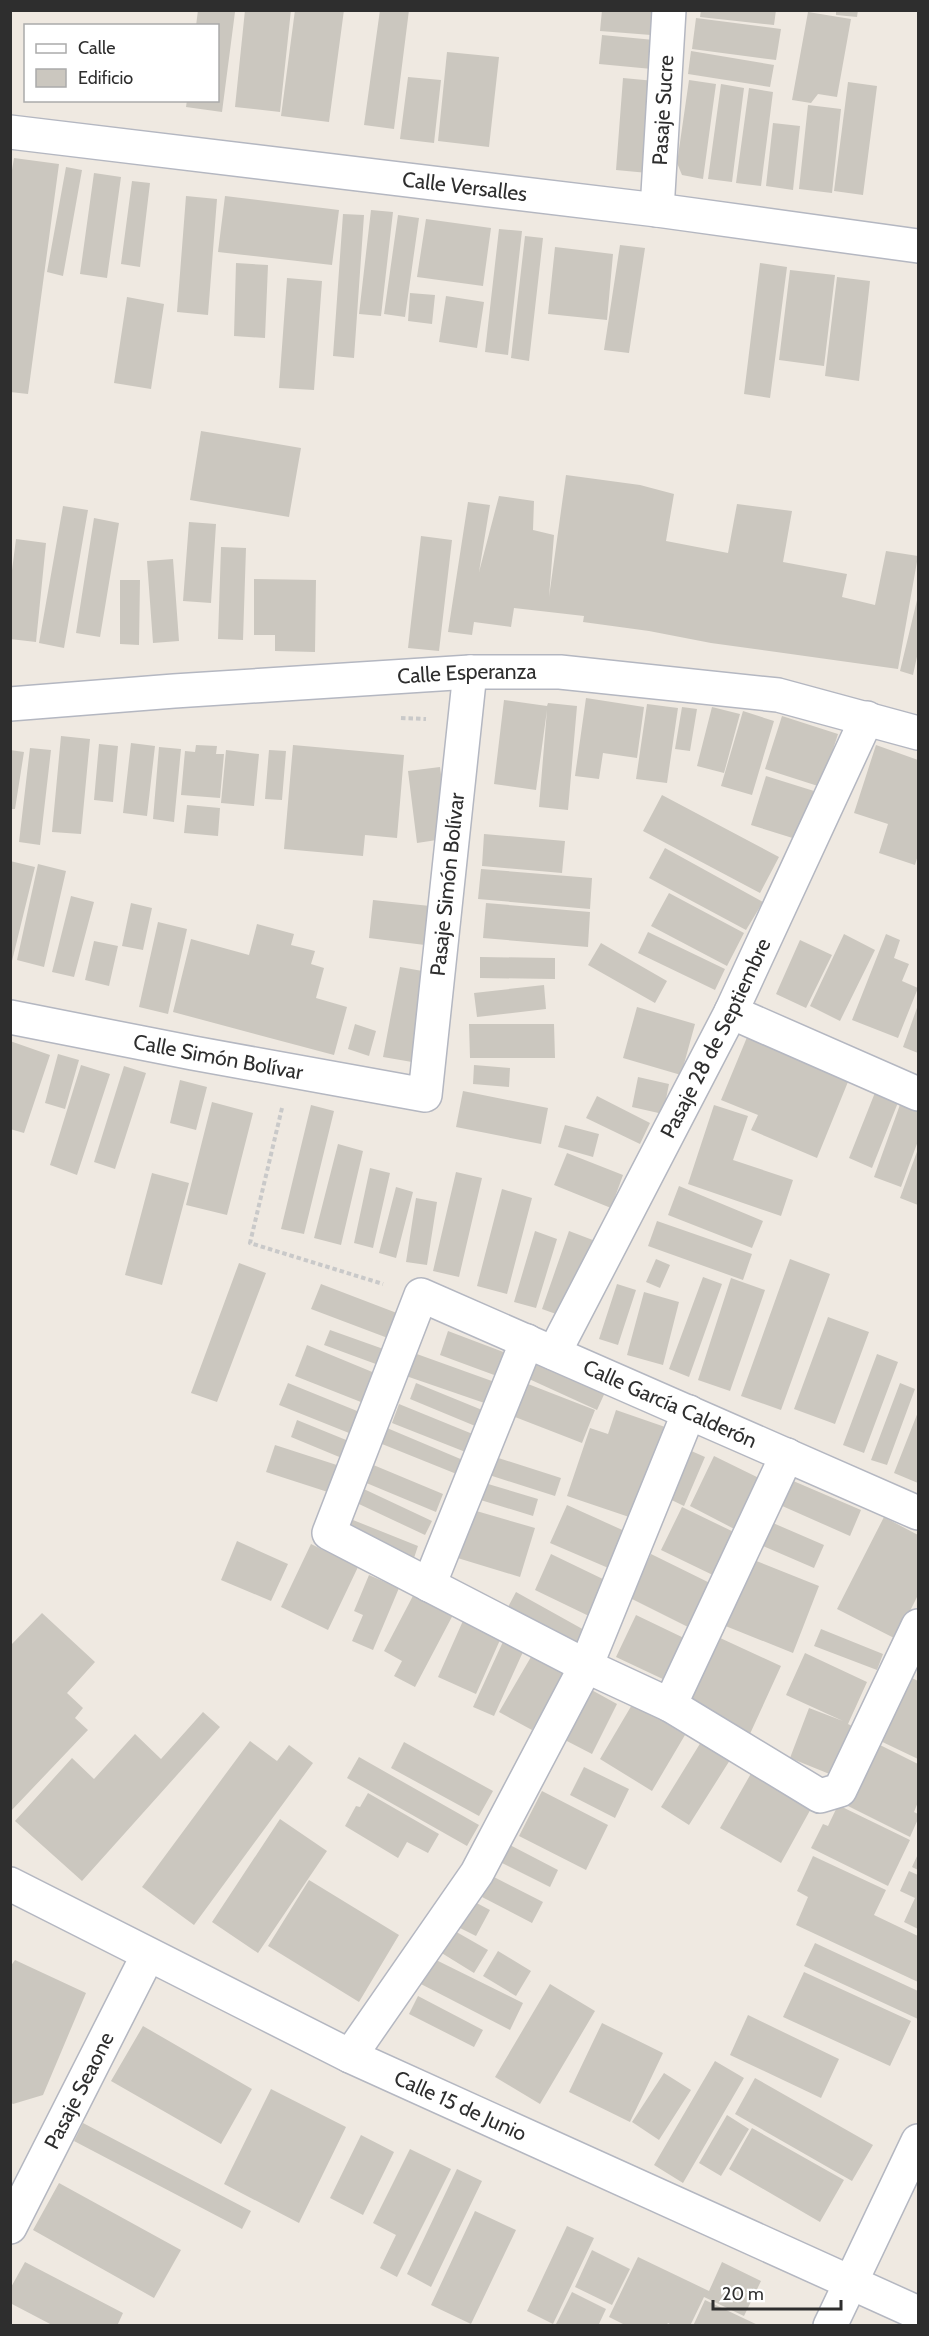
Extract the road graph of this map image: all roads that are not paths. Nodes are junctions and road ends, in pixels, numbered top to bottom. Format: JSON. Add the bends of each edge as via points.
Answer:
{"nodes":[{"id":1,"x":669,"y":10,"type":"edge"},
{"id":2,"x":10,"y":132,"type":"edge"},
{"id":3,"x":657,"y":210,"type":"junction"},
{"id":4,"x":918,"y":246,"type":"edge"},
{"id":5,"x":470,"y":672,"type":"junction"},
{"id":6,"x":10,"y":704,"type":"edge"},
{"id":7,"x":867,"y":717,"type":"junction"},
{"id":8,"x":918,"y":733,"type":"edge"},
{"id":9,"x":731,"y":1012,"type":"junction"},
{"id":10,"x":10,"y":1017,"type":"edge"},
{"id":11,"x":918,"y":1094,"type":"edge"},
{"id":12,"x":425,"y":1095,"type":"joint"},
{"id":13,"x":541,"y":1347,"type":"junction"},
{"id":14,"x":689,"y":1412,"type":"junction"},
{"id":15,"x":787,"y":1455,"type":"junction"},
{"id":16,"x":918,"y":1512,"type":"edge"},
{"id":17,"x":429,"y":1585,"type":"junction"},
{"id":18,"x":918,"y":1626,"type":"edge"},
{"id":19,"x":586,"y":1666,"type":"junction"},
{"id":20,"x":670,"y":1705,"type":"junction"},
{"id":21,"x":10,"y":1884,"type":"edge"},
{"id":22,"x":148,"y":1955,"type":"junction"},
{"id":23,"x":350,"y":2056,"type":"junction"},
{"id":24,"x":918,"y":2141,"type":"edge"},
{"id":25,"x":10,"y":2227,"type":"edge"},
{"id":26,"x":851,"y":2281,"type":"junction"},
{"id":27,"x":918,"y":2313,"type":"edge"},
{"id":28,"x":830,"y":2325,"type":"edge"}],
"edges":[{"from":1,"to":3,"type":"street","name":"Pasaje Sucre"},
{"from":2,"to":3,"type":"street","name":"Calle Versalles"},
{"from":3,"to":4,"type":"street","name":"Calle Versalles"},
{"from":5,"to":6,"type":"street","name":"Calle Esperanza"},
{"from":5,"to":7,"type":"street","name":"Calle Esperanza","via":[[560,672],[778,695]]},
{"from":5,"to":12,"type":"street","name":"Pasaje Simón Bolívar"},
{"from":7,"to":8,"type":"street","name":"Calle Esperanza"},
{"from":7,"to":9,"type":"street","name":"Pasaje 28 de Septiembre"},
{"from":9,"to":11,"type":"street"},
{"from":9,"to":13,"type":"street","name":"Pasaje 28 de Septiembre"},
{"from":10,"to":12,"type":"street","name":"Calle Simón Bolívar"},
{"from":13,"to":14,"type":"street","name":"Calle García Calderón"},
{"from":13,"to":17,"type":"street","name":"Pasaje 28 de Septiembre"},
{"from":13,"to":17,"type":"street","name":"Calle García Calderón","via":[[421,1295],[329,1533]]},
{"from":14,"to":15,"type":"street","name":"Calle García Calderón"},
{"from":14,"to":19,"type":"street"},
{"from":15,"to":16,"type":"street","name":"Calle García Calderón"},
{"from":15,"to":20,"type":"street"},
{"from":17,"to":19,"type":"street"},
{"from":18,"to":20,"type":"street","via":[[840,1790],[820,1796]]},
{"from":19,"to":20,"type":"street"},
{"from":19,"to":23,"type":"street","via":[[477,1872]]},
{"from":21,"to":22,"type":"street","name":"Calle 15 de Junio"},
{"from":22,"to":23,"type":"street","name":"Calle 15 de Junio"},
{"from":22,"to":25,"type":"street","name":"Pasaje Seaone"},
{"from":23,"to":26,"type":"street","name":"Calle 15 de Junio"},
{"from":24,"to":26,"type":"street"},
{"from":26,"to":27,"type":"street","name":"Calle 15 de Junio"},
{"from":26,"to":28,"type":"street"}]}
